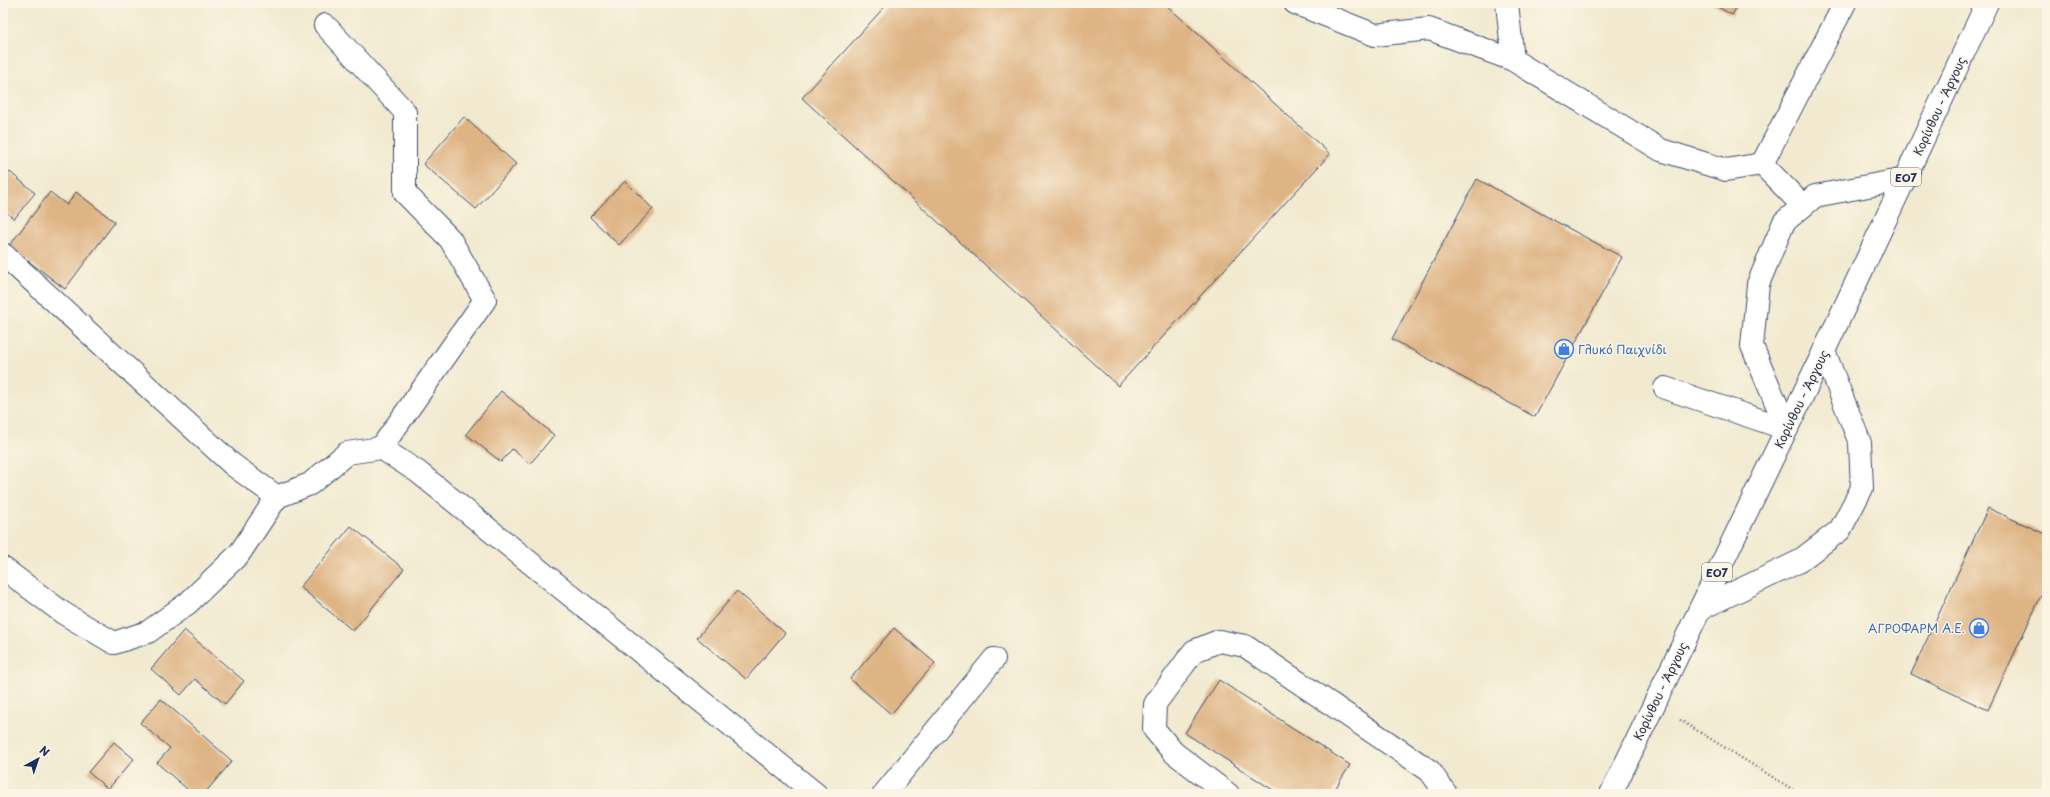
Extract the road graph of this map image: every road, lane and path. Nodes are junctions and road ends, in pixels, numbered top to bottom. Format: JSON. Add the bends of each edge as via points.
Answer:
{"nodes":[{"id":1,"x":1296,"y":3,"type":"edge"},
{"id":2,"x":1507,"y":3,"type":"edge"},
{"id":3,"x":1845,"y":3,"type":"edge"},
{"id":4,"x":1987,"y":3,"type":"edge"},
{"id":5,"x":325,"y":24,"type":"dead end"},
{"id":6,"x":1513,"y":60,"type":"junction"},
{"id":7,"x":1762,"y":164,"type":"junction"},
{"id":8,"x":1905,"y":179,"type":"junction"},
{"id":9,"x":1804,"y":206,"type":"junction"},
{"id":10,"x":3,"y":254,"type":"edge"},
{"id":11,"x":1824,"y":351,"type":"junction"},
{"id":12,"x":1665,"y":388,"type":"dead end"},
{"id":13,"x":1787,"y":429,"type":"junction"},
{"id":14,"x":381,"y":448,"type":"junction"},
{"id":15,"x":277,"y":497,"type":"junction"},
{"id":16,"x":3,"y":568,"type":"edge"},
{"id":17,"x":1700,"y":609,"type":"junction"},
{"id":18,"x":994,"y":659,"type":"dead end"},
{"id":19,"x":1654,"y":704,"type":"junction"},
{"id":20,"x":816,"y":794,"type":"edge"},
{"id":21,"x":884,"y":794,"type":"edge"},
{"id":22,"x":1228,"y":794,"type":"edge"},
{"id":23,"x":1446,"y":794,"type":"edge"},
{"id":24,"x":1611,"y":794,"type":"edge"},
{"id":25,"x":1800,"y":794,"type":"edge"}],
"edges":[{"from":1,"to":6,"type":"street","via":[[1375,35],[1429,30]]},
{"from":2,"to":6,"type":"street"},
{"from":3,"to":7,"type":"street"},
{"from":4,"to":8,"type":"street","name":"Κορίνθου - Άργους","number":"ΕΟ7"},
{"from":5,"to":14,"type":"street","via":[[405,112],[405,193],[450,239],[485,300]]},
{"from":6,"to":7,"type":"street","via":[[1661,150],[1726,170]]},
{"from":7,"to":9,"type":"street"},
{"from":8,"to":9,"type":"street","via":[[1815,196]]},
{"from":8,"to":11,"type":"street","name":"Κορίνθου - Άργους","number":"ΕΟ7"},
{"from":9,"to":13,"type":"street","via":[[1784,222],[1758,284],[1752,346]]},
{"from":10,"to":15,"type":"street","via":[[233,465]]},
{"from":11,"to":13,"type":"street","name":"Κορίνθου - Άργους","number":"ΕΟ7"},
{"from":11,"to":17,"type":"street","via":[[1860,443],[1862,488],[1840,530],[1798,562]]},
{"from":12,"to":13,"type":"street"},
{"from":13,"to":17,"type":"street","name":"Κορίνθου - Άργους","number":"ΕΟ7"},
{"from":14,"to":15,"type":"street","via":[[347,453],[310,484]]},
{"from":14,"to":20,"type":"street","via":[[418,472]]},
{"from":15,"to":16,"type":"street","via":[[239,554],[188,603],[148,632],[114,643],[63,612]]},
{"from":17,"to":19,"type":"street","name":"Κορίνθου - Άργους","number":"ΕΟ7"},
{"from":18,"to":21,"type":"street"},
{"from":19,"to":24,"type":"street","name":"Κορίνθου - Άργους","number":"ΕΟ7"},
{"from":19,"to":25,"type":"path"},
{"from":22,"to":23,"type":"street","via":[[1173,752],[1154,729],[1155,704],[1194,650],[1219,641],[1245,646],[1430,771]]}]}
